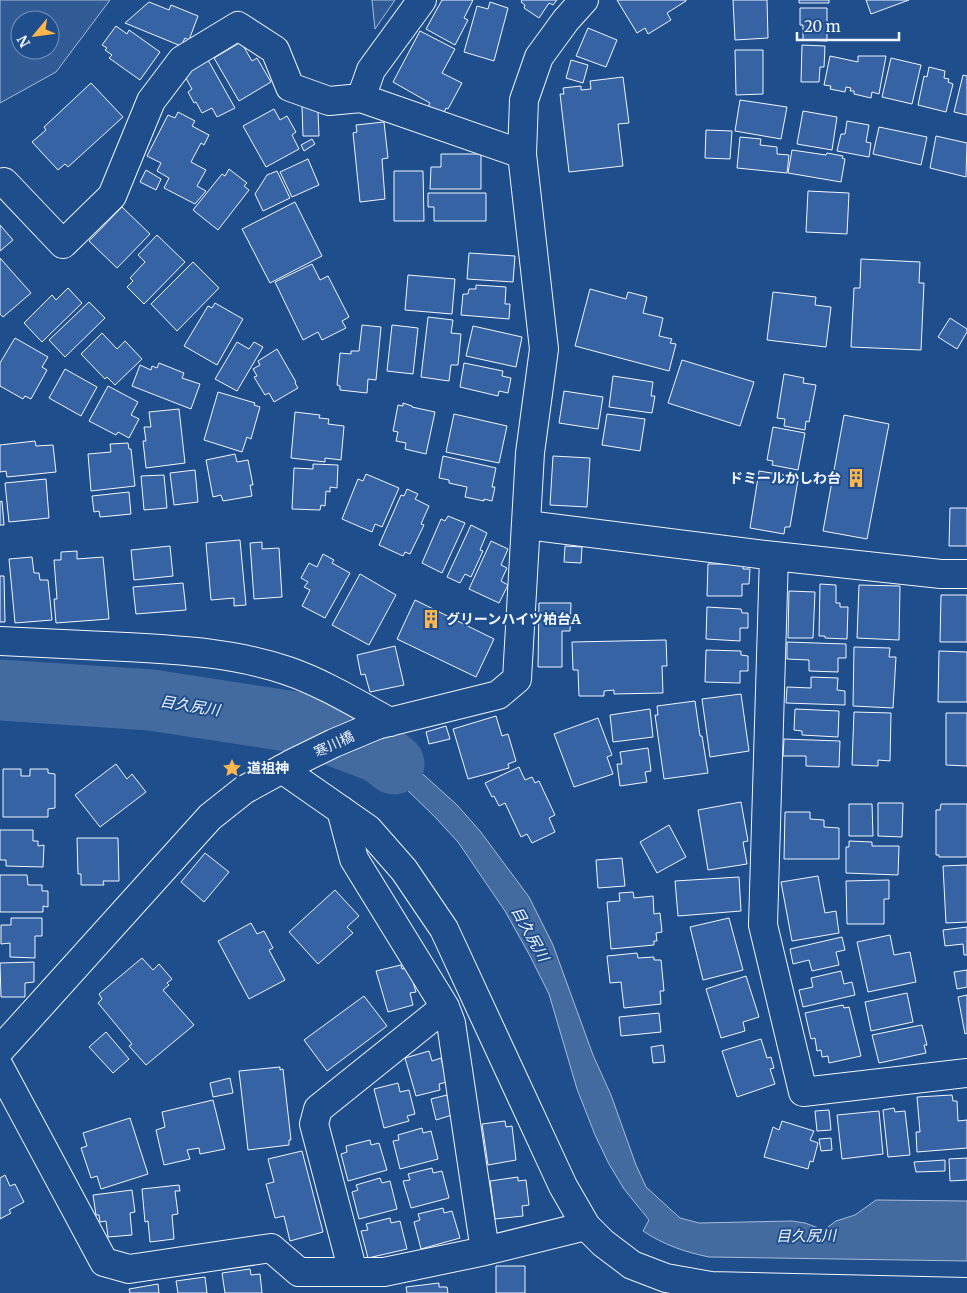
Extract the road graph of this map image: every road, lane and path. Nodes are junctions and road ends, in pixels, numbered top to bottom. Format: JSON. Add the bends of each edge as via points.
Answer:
{"nodes":[{"id":1,"x":422,"y":0,"type":"edge"},
{"id":2,"x":584,"y":0,"type":"edge"},
{"id":3,"x":361,"y":98,"type":"junction"},
{"id":4,"x":522,"y":154,"type":"junction"},
{"id":5,"x":0,"y":184,"type":"edge"},
{"id":6,"x":527,"y":525,"type":"junction"},
{"id":7,"x":774,"y":556,"type":"junction"},
{"id":8,"x":967,"y":574,"type":"edge"},
{"id":9,"x":0,"y":641,"type":"edge"},
{"id":10,"x":383,"y":724,"type":"junction"},
{"id":11,"x":287,"y":766,"type":"junction"},
{"id":12,"x":340,"y":810,"type":"junction"},
{"id":13,"x":445,"y":1007,"type":"junction"},
{"id":14,"x":0,"y":1050,"type":"edge"},
{"id":15,"x":0,"y":1068,"type":"edge"},
{"id":16,"x":967,"y":1073,"type":"edge"},
{"id":17,"x":586,"y":1226,"type":"junction"},
{"id":18,"x":486,"y":1251,"type":"junction"},
{"id":19,"x":353,"y":1272,"type":"junction"},
{"id":20,"x":296,"y":1283,"type":"edge"},
{"id":21,"x":967,"y":1292,"type":"edge"}],
"edges":[{"from":1,"to":3,"type":"street","via":[[371,70]]},
{"from":2,"to":4,"type":"street","name":"寒川橋","via":[[539,57],[524,100]]},
{"from":3,"to":4,"type":"street"},
{"from":3,"to":5,"type":"street","via":[[330,101],[290,87],[275,50],[238,26],[182,60],[151,101],[112,196],[63,244],[4,182]]},
{"from":4,"to":6,"type":"street","name":"寒川橋","via":[[544,349],[530,453]]},
{"from":6,"to":7,"type":"street"},
{"from":6,"to":10,"type":"street","name":"寒川橋","via":[[517,679],[498,695]]},
{"from":7,"to":8,"type":"street"},
{"from":7,"to":16,"type":"street","via":[[763,925],[803,1092]]},
{"from":9,"to":10,"type":"street","via":[[173,650],[254,662],[288,671],[338,693]]},
{"from":10,"to":11,"type":"street","name":"寒川橋"},
{"from":11,"to":12,"type":"street"},
{"from":11,"to":14,"type":"street","name":"寒川橋","via":[[244,790],[210,817]]},
{"from":12,"to":13,"type":"street","via":[[354,859]]},
{"from":12,"to":17,"type":"street","via":[[368,829],[404,870],[444,929],[563,1186]]},
{"from":13,"to":18,"type":"street","via":[[451,1023]]},
{"from":13,"to":19,"type":"street","via":[[318,1109],[314,1124]]},
{"from":15,"to":20,"type":"street","via":[[104,1262],[129,1269],[271,1248]]},
{"from":17,"to":18,"type":"street"},
{"from":17,"to":21,"type":"street","via":[[603,1244],[632,1265],[666,1278],[702,1285]]},
{"from":18,"to":19,"type":"street","via":[[384,1272]]},
{"from":19,"to":20,"type":"street"}]}
